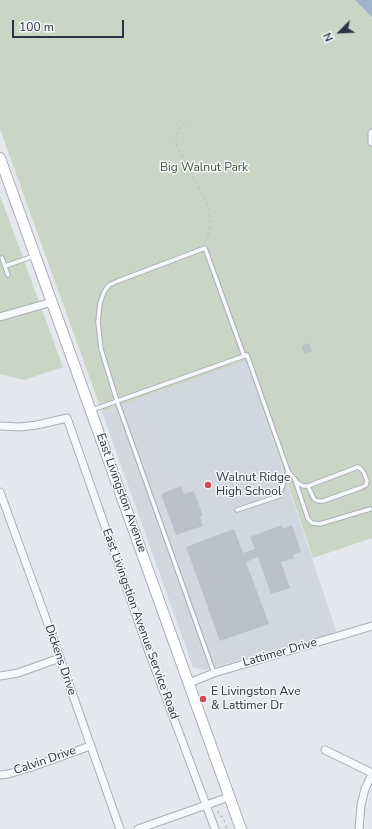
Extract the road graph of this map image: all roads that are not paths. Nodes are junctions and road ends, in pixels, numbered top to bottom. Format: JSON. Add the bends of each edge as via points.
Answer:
{"nodes":[{"id":1,"x":372,"y":133,"type":"edge"},
{"id":2,"x":372,"y":142,"type":"edge"},
{"id":3,"x":0,"y":158,"type":"edge"},
{"id":4,"x":35,"y":256,"type":"junction"},
{"id":5,"x":2,"y":258,"type":"dead end"},
{"id":6,"x":5,"y":266,"type":"junction"},
{"id":7,"x":8,"y":275,"type":"dead end"},
{"id":8,"x":52,"y":302,"type":"junction"},
{"id":9,"x":0,"y":317,"type":"edge"},
{"id":10,"x":244,"y":356,"type":"junction"},
{"id":11,"x":117,"y":401,"type":"junction"},
{"id":12,"x":91,"y":411,"type":"junction"},
{"id":13,"x":0,"y":426,"type":"edge"},
{"id":14,"x":288,"y":471,"type":"junction"},
{"id":15,"x":294,"y":479,"type":"junction"},
{"id":16,"x":308,"y":486,"type":"junction"},
{"id":17,"x":0,"y":492,"type":"edge"},
{"id":18,"x":370,"y":509,"type":"dead end"},
{"id":19,"x":237,"y":510,"type":"dead end"},
{"id":20,"x":372,"y":626,"type":"edge"},
{"id":21,"x":60,"y":658,"type":"junction"},
{"id":22,"x":214,"y":673,"type":"junction"},
{"id":23,"x":0,"y":676,"type":"edge"},
{"id":24,"x":189,"y":683,"type":"junction"},
{"id":25,"x":90,"y":746,"type":"junction"},
{"id":26,"x":325,"y":750,"type":"dead end"},
{"id":27,"x":372,"y":774,"type":"edge"},
{"id":28,"x":0,"y":775,"type":"edge"},
{"id":29,"x":229,"y":797,"type":"junction"},
{"id":30,"x":206,"y":805,"type":"junction"},
{"id":31,"x":120,"y":829,"type":"edge"},
{"id":32,"x":138,"y":829,"type":"edge"},
{"id":33,"x":215,"y":829,"type":"edge"},
{"id":34,"x":241,"y":829,"type":"edge"},
{"id":35,"x":359,"y":829,"type":"edge"}],
"edges":[{"from":1,"to":2,"type":"street"},
{"from":3,"to":4,"type":"main road","name":"East Livingston Avenue"},
{"from":4,"to":6,"type":"lane"},
{"from":4,"to":8,"type":"main road","name":"East Livingston Avenue"},
{"from":5,"to":6,"type":"lane"},
{"from":6,"to":7,"type":"lane"},
{"from":8,"to":9,"type":"street"},
{"from":8,"to":12,"type":"main road","name":"East Livingston Avenue"},
{"from":10,"to":11,"type":"lane"},
{"from":10,"to":11,"type":"lane","via":[[205,248],[118,281],[109,285],[104,292],[98,322],[101,349]]},
{"from":10,"to":14,"type":"lane","via":[[247,355]]},
{"from":11,"to":12,"type":"lane"},
{"from":11,"to":22,"type":"lane"},
{"from":12,"to":24,"type":"main road","name":"East Livingston Avenue"},
{"from":13,"to":30,"type":"street","name":"East Livingstion Avenue Service Road","via":[[37,425],[67,418]]},
{"from":14,"to":15,"type":"lane"},
{"from":14,"to":19,"type":"lane","via":[[279,496]]},
{"from":15,"to":16,"type":"lane","via":[[303,486]]},
{"from":15,"to":18,"type":"lane","via":[[308,519],[312,523],[320,524]]},
{"from":16,"to":16,"type":"lane","via":[[358,467],[367,481],[366,485],[360,488],[323,501],[314,499]]},
{"from":17,"to":21,"type":"street","name":"Dickens Drive"},
{"from":20,"to":22,"type":"street","name":"Lattimer Drive"},
{"from":21,"to":23,"type":"street","via":[[18,673]]},
{"from":21,"to":25,"type":"street","name":"Dickens Drive"},
{"from":22,"to":24,"type":"street","name":"Lattimer Drive"},
{"from":24,"to":29,"type":"main road","name":"East Livingston Avenue"},
{"from":25,"to":28,"type":"street","name":"Calvin Drive","via":[[30,768]]},
{"from":25,"to":31,"type":"street","name":"Dickens Drive"},
{"from":26,"to":27,"type":"street"},
{"from":27,"to":35,"type":"street","via":[[361,805]]},
{"from":29,"to":30,"type":"street"},
{"from":29,"to":34,"type":"main road","name":"East Livingston Avenue"},
{"from":30,"to":32,"type":"street"},
{"from":30,"to":33,"type":"street","name":"East Livingstion Avenue Service Road"}]}
